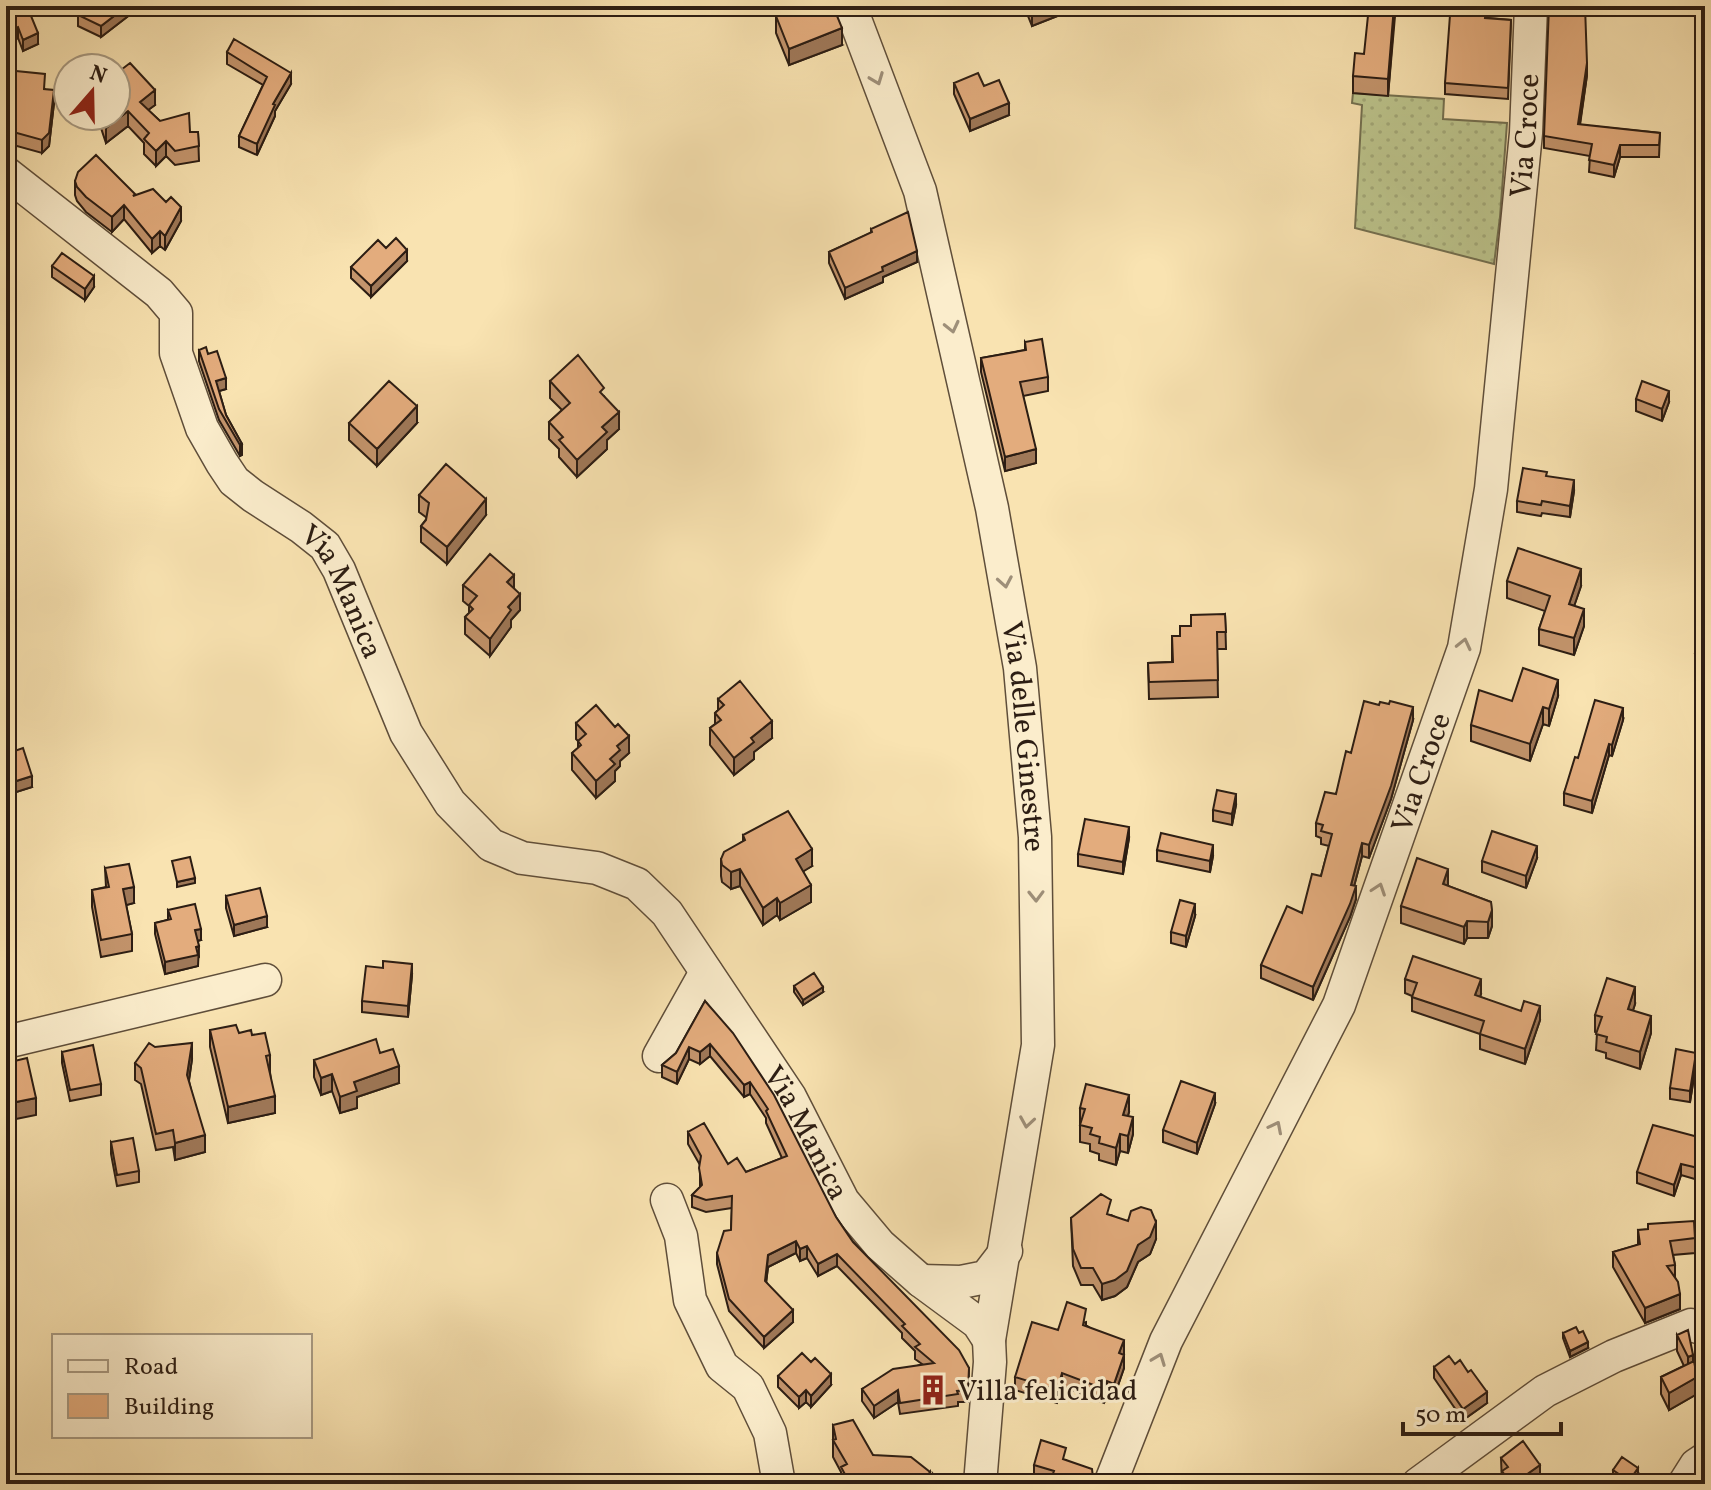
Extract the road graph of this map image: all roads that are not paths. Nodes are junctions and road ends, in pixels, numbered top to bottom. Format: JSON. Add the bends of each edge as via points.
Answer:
{"nodes":[{"id":1,"x":850,"y":6,"type":"edge"},
{"id":2,"x":1531,"y":6,"type":"edge"},
{"id":3,"x":6,"y":173,"type":"edge"},
{"id":4,"x":706,"y":972,"type":"junction"},
{"id":5,"x":265,"y":980,"type":"dead end"},
{"id":6,"x":6,"y":1042,"type":"edge"},
{"id":7,"x":659,"y":1056,"type":"dead end"},
{"id":8,"x":667,"y":1200,"type":"dead end"},
{"id":9,"x":1006,"y":1251,"type":"junction"},
{"id":10,"x":921,"y":1281,"type":"junction"},
{"id":11,"x":1705,"y":1329,"type":"edge"},
{"id":12,"x":989,"y":1340,"type":"junction"},
{"id":13,"x":1705,"y":1459,"type":"edge"},
{"id":14,"x":779,"y":1484,"type":"edge"},
{"id":15,"x":980,"y":1484,"type":"edge"},
{"id":16,"x":1110,"y":1484,"type":"edge"},
{"id":17,"x":1418,"y":1484,"type":"edge"},
{"id":18,"x":1684,"y":1484,"type":"edge"}],
"edges":[{"from":1,"to":9,"type":"street","name":"Via delle Ginestre","one_way":true,"via":[[920,191],[989,493],[1020,668],[1035,837],[1038,1045]]},
{"from":16,"to":2,"type":"street","name":"Via Croce","one_way":true,"via":[[1166,1341],[1339,1005],[1464,648],[1491,489],[1526,133]]},
{"from":3,"to":4,"type":"street","name":"Via Manica","via":[[159,293],[176,313],[176,353],[202,428],[234,481],[325,546],[406,733],[450,803],[491,845],[522,858],[597,868],[637,884],[667,913]]},
{"from":4,"to":7,"type":"street"},
{"from":4,"to":10,"type":"street","name":"Via Manica","via":[[790,1097],[843,1201],[880,1245]]},
{"from":5,"to":6,"type":"street"},
{"from":8,"to":14,"type":"street","via":[[681,1236],[690,1300],[722,1366],[754,1398],[770,1433]]},
{"from":9,"to":10,"type":"street","via":[[986,1277]]},
{"from":9,"to":12,"type":"street","name":"Via delle Ginestre"},
{"from":10,"to":12,"type":"street","name":"Via Manica","via":[[978,1323]]},
{"from":11,"to":17,"type":"street","via":[[1691,1325],[1545,1391]]},
{"from":12,"to":15,"type":"street","name":"Via delle Ginestre"},
{"from":13,"to":18,"type":"street"}]}
